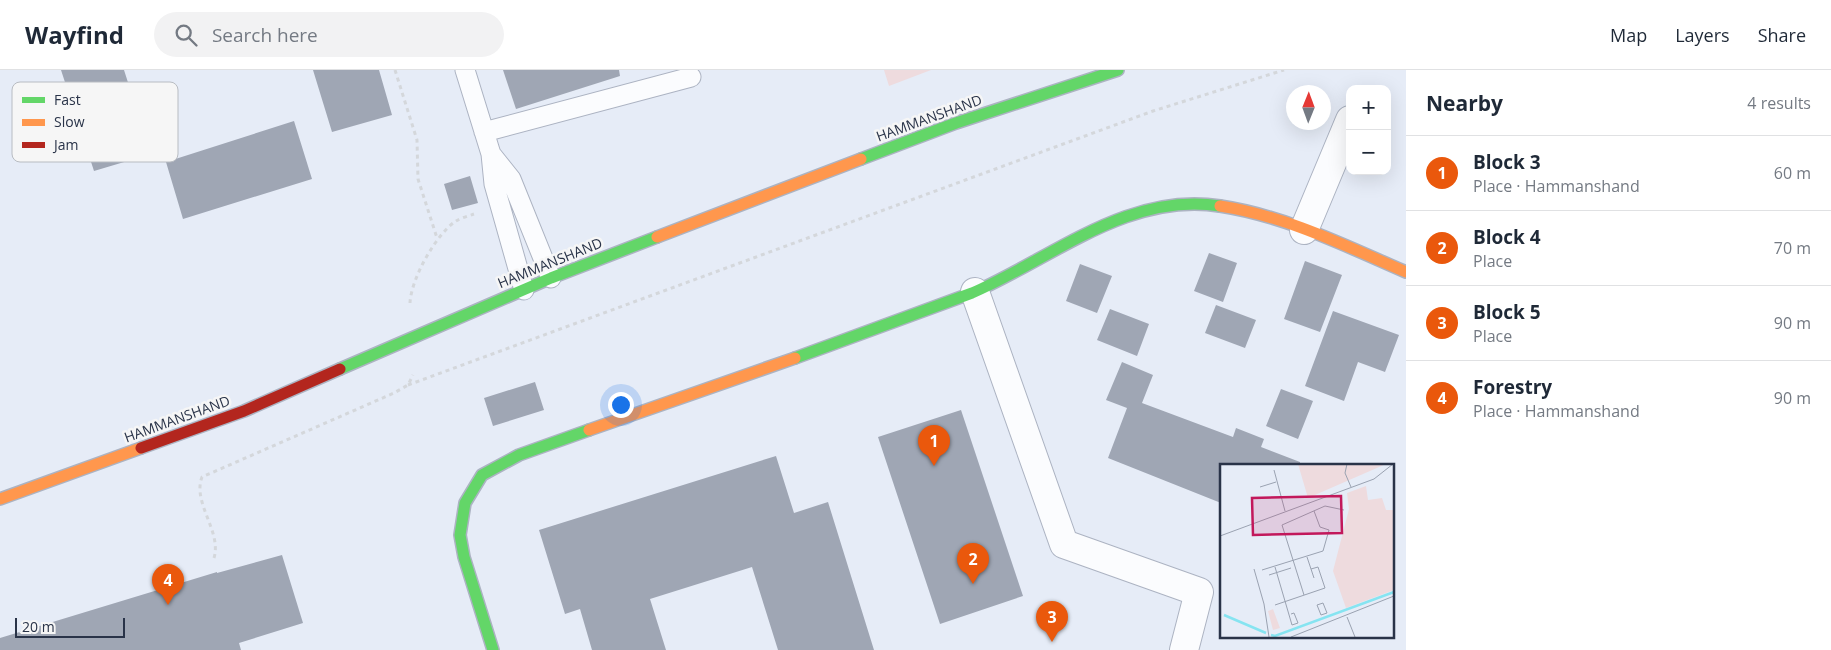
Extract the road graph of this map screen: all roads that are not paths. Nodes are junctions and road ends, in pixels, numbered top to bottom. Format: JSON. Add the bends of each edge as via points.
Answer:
{"nodes":[{"id":1,"x":465,"y":70,"type":"edge"},
{"id":2,"x":1118,"y":70,"type":"edge"},
{"id":3,"x":690,"y":77,"type":"dead end"},
{"id":4,"x":1346,"y":120,"type":"edge"},
{"id":5,"x":484,"y":132,"type":"junction"},
{"id":6,"x":491,"y":154,"type":"junction"},
{"id":7,"x":1304,"y":230,"type":"junction"},
{"id":8,"x":1406,"y":272,"type":"edge"},
{"id":9,"x":551,"y":278,"type":"junction"},
{"id":10,"x":524,"y":290,"type":"junction"},
{"id":11,"x":974,"y":292,"type":"junction"},
{"id":12,"x":0,"y":499,"type":"edge"},
{"id":13,"x":493,"y":650,"type":"edge"},
{"id":14,"x":1184,"y":650,"type":"edge"}],
"edges":[{"from":1,"to":5,"type":"lane"},
{"from":2,"to":9,"type":"street","name":"HAMMANSHAND","via":[[956,123]]},
{"from":3,"to":5,"type":"lane"},
{"from":4,"to":7,"type":"street"},
{"from":5,"to":6,"type":"lane"},
{"from":6,"to":9,"type":"lane","via":[[511,179]]},
{"from":6,"to":10,"type":"lane","via":[[494,184]]},
{"from":7,"to":8,"type":"street"},
{"from":7,"to":11,"type":"street","via":[[1242,209],[1185,204],[1142,212],[1114,221]]},
{"from":9,"to":10,"type":"street","name":"HAMMANSHAND"},
{"from":10,"to":12,"type":"street","name":"HAMMANSHAND","via":[[244,411]]},
{"from":11,"to":13,"type":"street","via":[[519,455],[482,475],[465,503],[460,534]]},
{"from":11,"to":14,"type":"street","via":[[1064,544],[1199,592]]}]}
